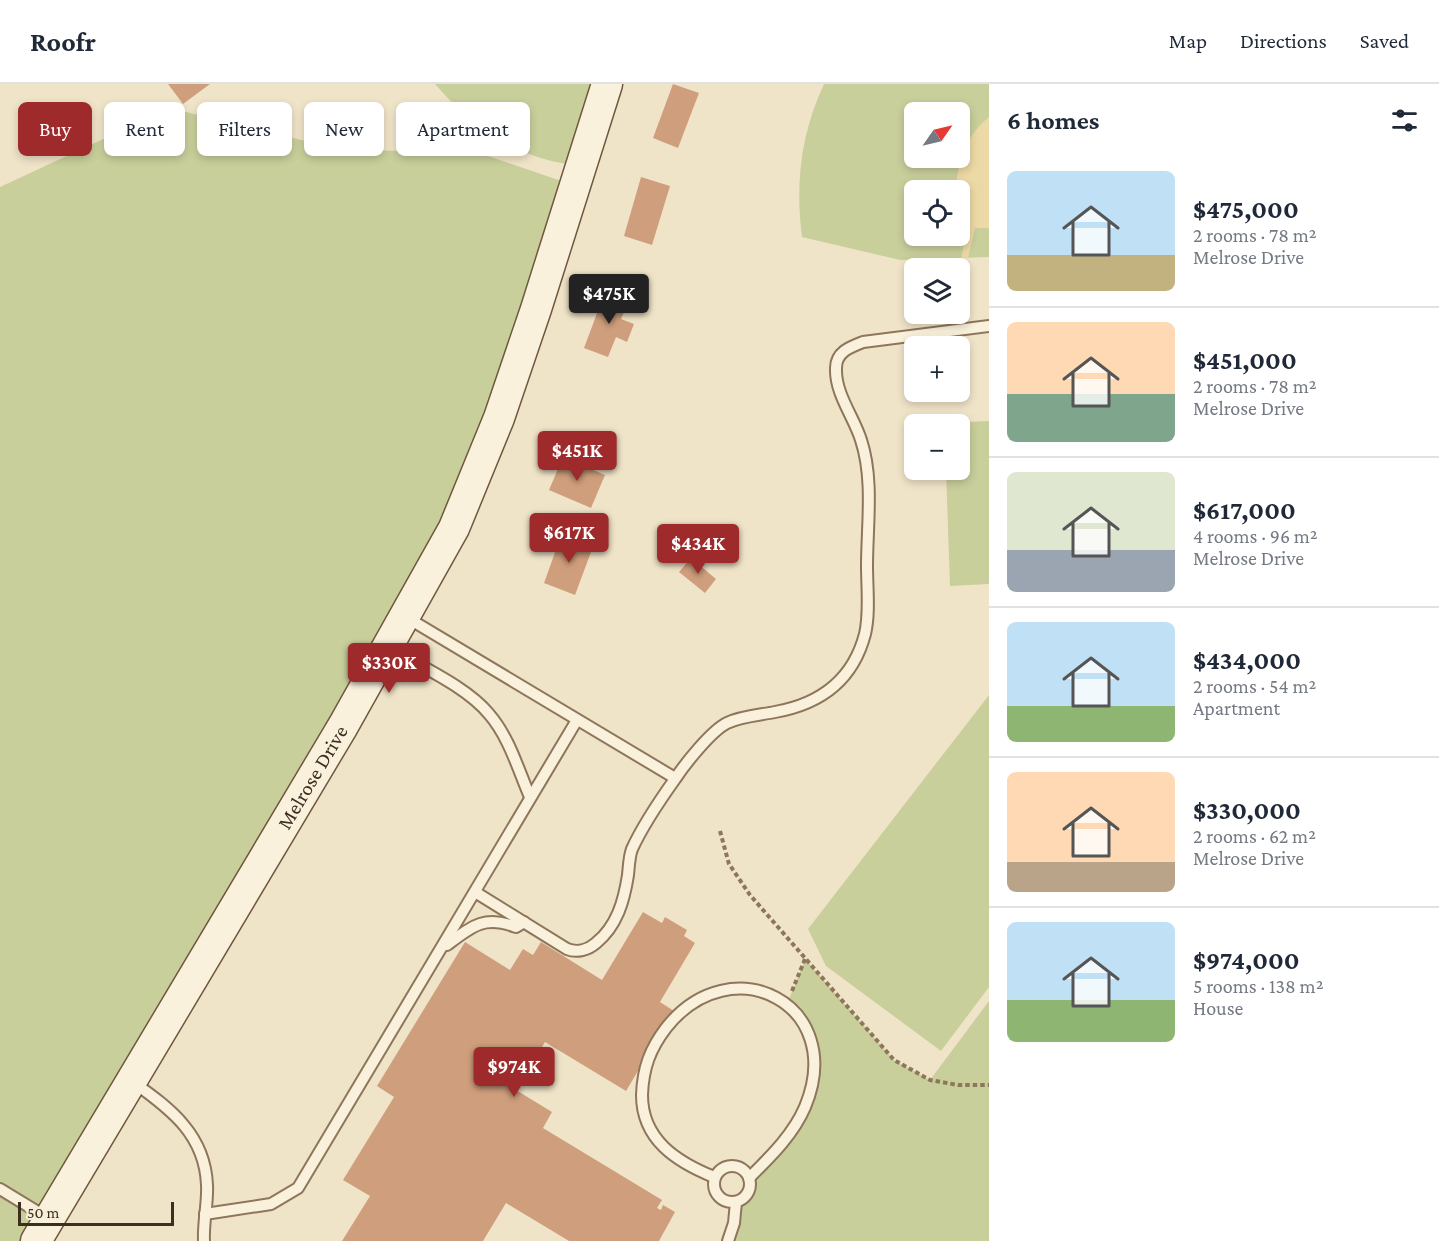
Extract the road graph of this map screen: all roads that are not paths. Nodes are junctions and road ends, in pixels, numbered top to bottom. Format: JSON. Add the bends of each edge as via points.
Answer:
{"nodes":[{"id":1,"x":607,"y":84,"type":"edge"},
{"id":2,"x":989,"y":326,"type":"edge"},
{"id":3,"x":406,"y":616,"type":"junction"},
{"id":4,"x":388,"y":647,"type":"junction"},
{"id":5,"x":577,"y":720,"type":"junction"},
{"id":6,"x":675,"y":778,"type":"junction"},
{"id":7,"x":530,"y":797,"type":"junction"},
{"id":8,"x":475,"y":892,"type":"junction"},
{"id":9,"x":524,"y":922,"type":"junction"},
{"id":10,"x":444,"y":944,"type":"junction"},
{"id":11,"x":133,"y":1082,"type":"junction"},
{"id":12,"x":714,"y":1177,"type":"junction"},
{"id":13,"x":749,"y":1178,"type":"junction"},
{"id":14,"x":0,"y":1189,"type":"edge"},
{"id":15,"x":736,"y":1202,"type":"junction"},
{"id":16,"x":205,"y":1214,"type":"junction"},
{"id":17,"x":42,"y":1230,"type":"edge"},
{"id":18,"x":204,"y":1241,"type":"edge"},
{"id":19,"x":728,"y":1241,"type":"edge"}],
"edges":[{"from":1,"to":3,"type":"street","name":"Melrose Drive","via":[[499,418],[454,528]]},
{"from":2,"to":6,"type":"lane","via":[[862,342],[838,357],[837,380],[861,440],[867,468],[865,634],[853,661],[834,688],[816,701],[724,724]]},
{"from":3,"to":4,"type":"street","name":"Melrose Drive"},
{"from":3,"to":5,"type":"lane"},
{"from":4,"to":7,"type":"lane","via":[[460,690],[490,715],[505,738]]},
{"from":4,"to":11,"type":"street","name":"Melrose Drive"},
{"from":5,"to":6,"type":"lane"},
{"from":5,"to":7,"type":"lane"},
{"from":6,"to":9,"type":"lane","via":[[632,849],[618,915],[604,937],[591,947],[572,951]]},
{"from":7,"to":8,"type":"lane"},
{"from":8,"to":9,"type":"lane"},
{"from":8,"to":10,"type":"lane"},
{"from":9,"to":10,"type":"lane","via":[[516,927],[489,921],[464,930],[448,945]]},
{"from":10,"to":16,"type":"lane","via":[[298,1188],[271,1204]]},
{"from":11,"to":16,"type":"lane","via":[[171,1109],[195,1138],[206,1170]]},
{"from":11,"to":17,"type":"street","name":"Melrose Drive"},
{"from":12,"to":13,"type":"lane","via":[[721,1169],[734,1166]]},
{"from":12,"to":13,"type":"lane","via":[[689,1167],[658,1143],[642,1103],[644,1068],[657,1040],[678,1013],[699,998],[752,989],[787,1003],[812,1040],[814,1059],[806,1105],[790,1133]]},
{"from":12,"to":15,"type":"lane","via":[[717,1195]]},
{"from":13,"to":15,"type":"lane","via":[[748,1192]]},
{"from":14,"to":17,"type":"lane"},
{"from":15,"to":19,"type":"lane"},
{"from":16,"to":18,"type":"lane"}]}
